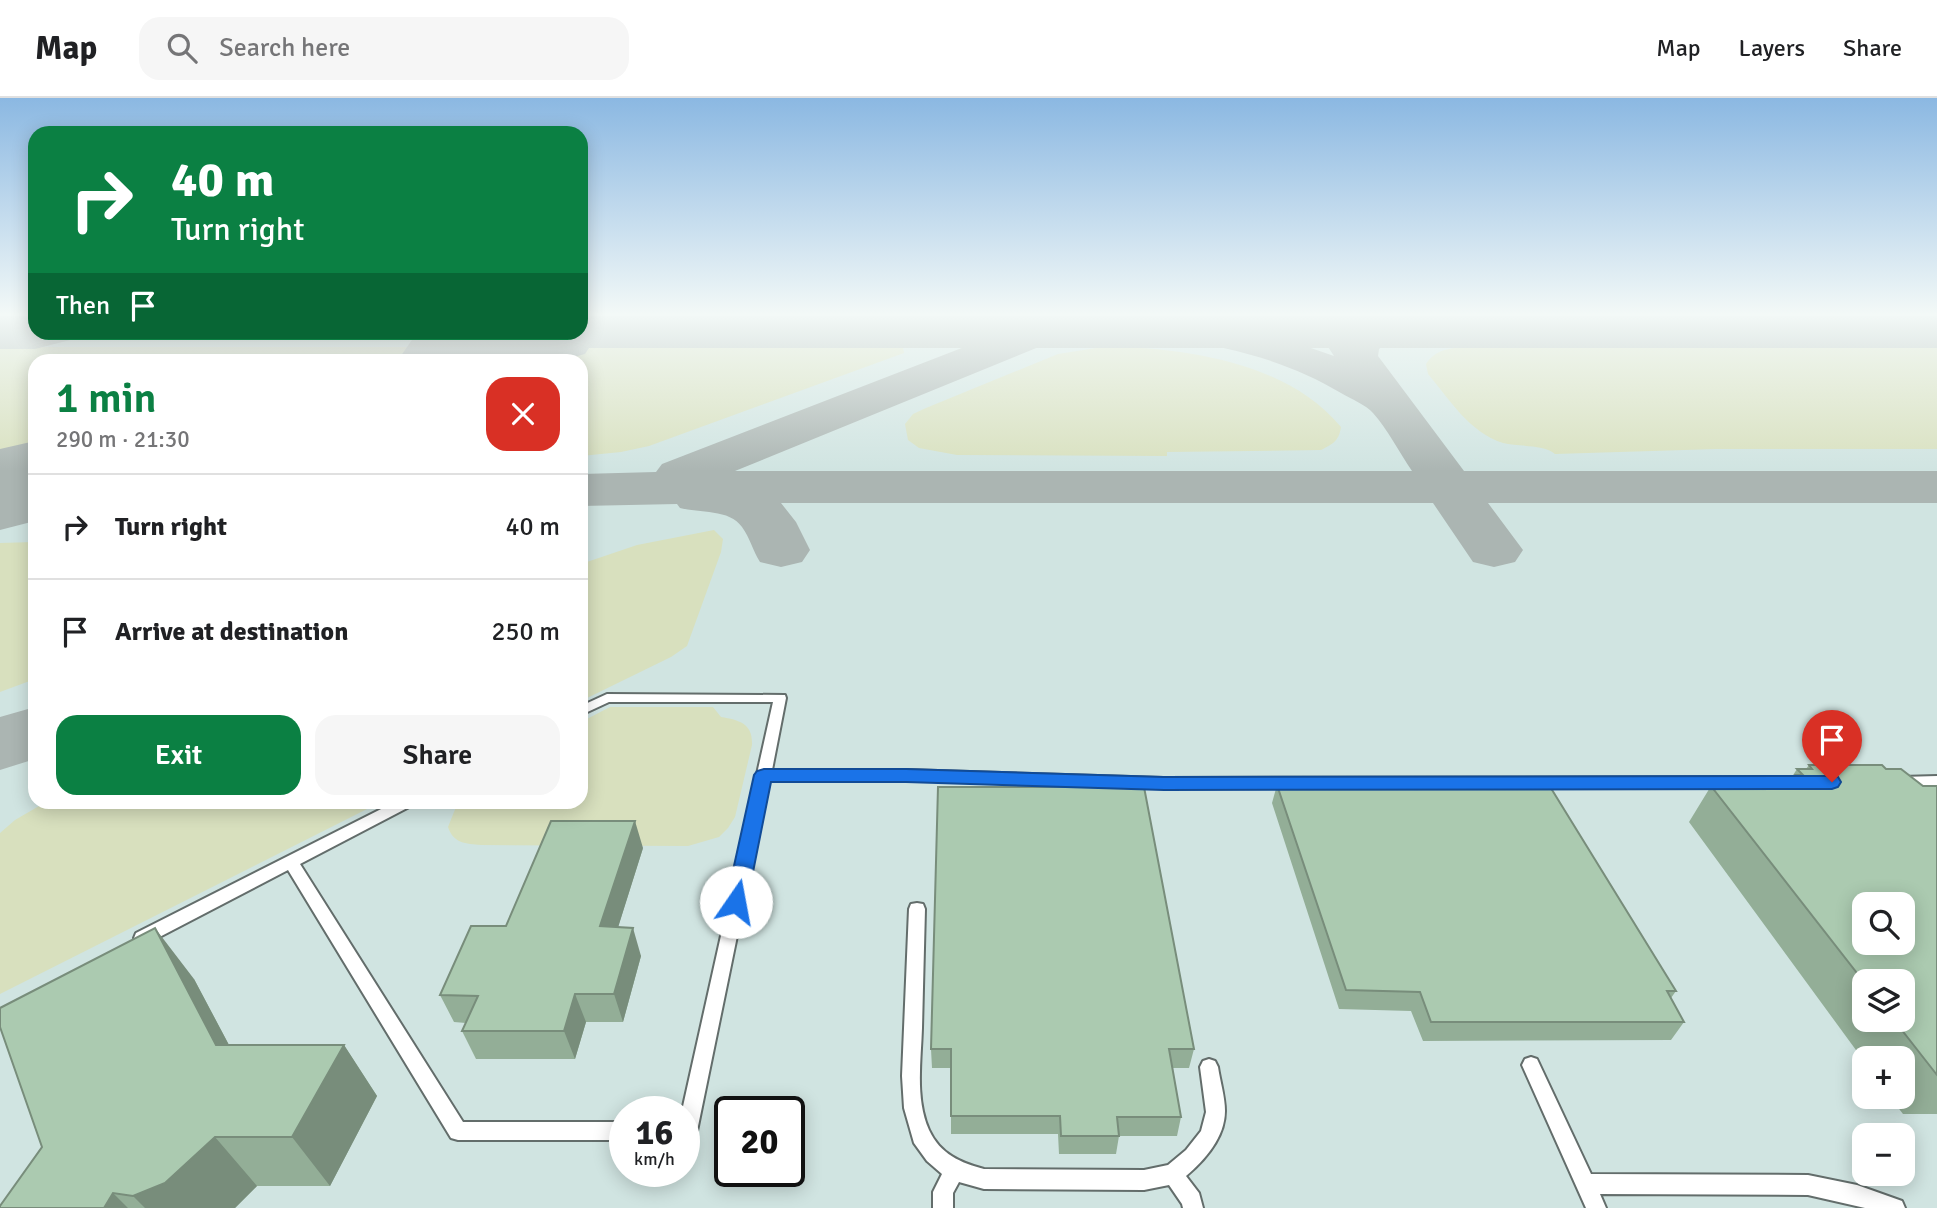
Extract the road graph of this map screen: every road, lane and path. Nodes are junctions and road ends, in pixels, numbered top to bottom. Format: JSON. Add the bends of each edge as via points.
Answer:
{"nodes":[{"id":1,"x":588,"y":708,"type":"edge"},
{"id":2,"x":764,"y":775,"type":"junction"},
{"id":3,"x":1818,"y":782,"type":"edge"},
{"id":4,"x":1888,"y":782,"type":"edge"},
{"id":5,"x":1937,"y":782,"type":"edge"},
{"id":6,"x":392,"y":809,"type":"edge"},
{"id":7,"x":290,"y":861,"type":"junction"},
{"id":8,"x":917,"y":909,"type":"dead end"},
{"id":9,"x":133,"y":942,"type":"edge"},
{"id":10,"x":1531,"y":1065,"type":"dead end"},
{"id":11,"x":1209,"y":1067,"type":"dead end"},
{"id":12,"x":695,"y":1096,"type":"edge"},
{"id":13,"x":609,"y":1131,"type":"edge"},
{"id":14,"x":954,"y":1171,"type":"junction"},
{"id":15,"x":1173,"y":1174,"type":"junction"},
{"id":16,"x":1585,"y":1184,"type":"junction"},
{"id":17,"x":943,"y":1208,"type":"edge"},
{"id":18,"x":1193,"y":1208,"type":"edge"},
{"id":19,"x":1596,"y":1208,"type":"edge"},
{"id":20,"x":1895,"y":1208,"type":"edge"}],
"edges":[{"from":1,"to":2,"type":"lane","via":[[607,698],[780,698]]},
{"from":2,"to":3,"type":"lane","via":[[1164,783]]},
{"from":2,"to":12,"type":"lane"},
{"from":4,"to":5,"type":"lane"},
{"from":6,"to":7,"type":"lane"},
{"from":7,"to":9,"type":"lane"},
{"from":7,"to":13,"type":"lane","via":[[458,1131]]},
{"from":8,"to":14,"type":"lane","via":[[913,1108],[921,1136],[933,1154]]},
{"from":10,"to":16,"type":"lane"},
{"from":11,"to":15,"type":"lane","via":[[1216,1112],[1209,1136]]},
{"from":14,"to":15,"type":"lane","via":[[984,1179],[1144,1180]]},
{"from":14,"to":17,"type":"lane","via":[[943,1192]]},
{"from":15,"to":18,"type":"lane"},
{"from":16,"to":19,"type":"lane"},
{"from":16,"to":20,"type":"lane","via":[[1808,1185]]}]}
